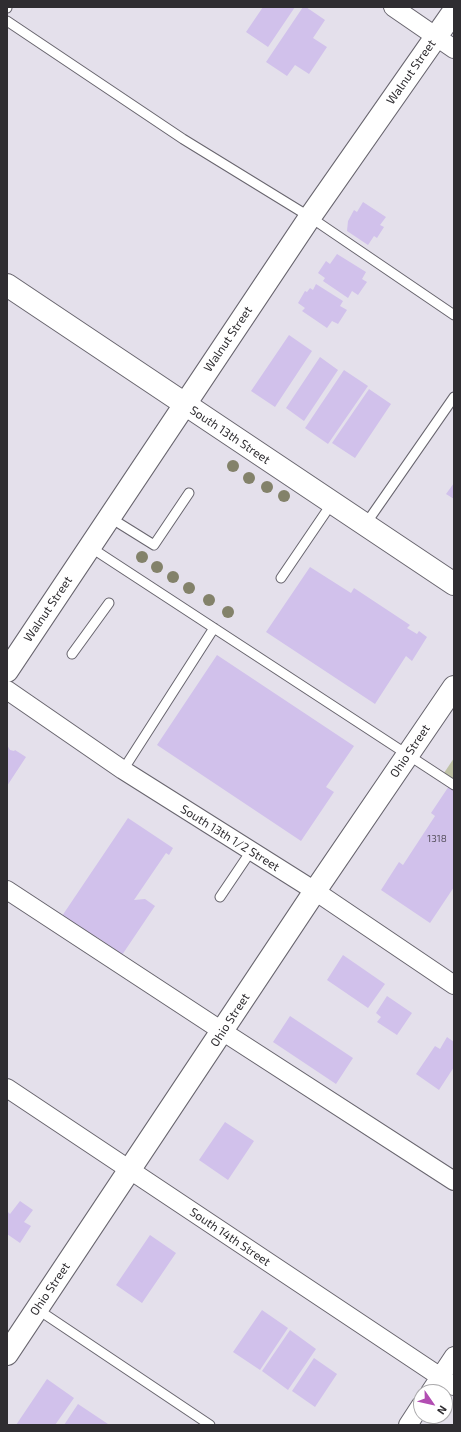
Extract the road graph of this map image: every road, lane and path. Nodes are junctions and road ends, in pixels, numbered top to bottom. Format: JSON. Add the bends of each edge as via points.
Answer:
{"nodes":[{"id":1,"x":393,"y":7,"type":"edge"},
{"id":2,"x":454,"y":11,"type":"edge"},
{"id":3,"x":7,"y":21,"type":"edge"},
{"id":4,"x":436,"y":36,"type":"junction"},
{"id":5,"x":454,"y":48,"type":"edge"},
{"id":6,"x":310,"y":218,"type":"junction"},
{"id":7,"x":7,"y":285,"type":"edge"},
{"id":8,"x":454,"y":315,"type":"edge"},
{"id":9,"x":454,"y":397,"type":"edge"},
{"id":10,"x":185,"y":404,"type":"junction"},
{"id":11,"x":189,"y":493,"type":"dead end"},
{"id":12,"x":332,"y":503,"type":"junction"},
{"id":13,"x":110,"y":518,"type":"junction"},
{"id":14,"x":365,"y":525,"type":"junction"},
{"id":15,"x":90,"y":546,"type":"junction"},
{"id":16,"x":281,"y":578,"type":"dead end"},
{"id":17,"x":454,"y":584,"type":"edge"},
{"id":18,"x":108,"y":603,"type":"dead end"},
{"id":19,"x":214,"y":628,"type":"junction"},
{"id":20,"x":72,"y":654,"type":"dead end"},
{"id":21,"x":7,"y":671,"type":"edge"},
{"id":22,"x":454,"y":687,"type":"edge"},
{"id":23,"x":7,"y":690,"type":"edge"},
{"id":24,"x":408,"y":754,"type":"junction"},
{"id":25,"x":123,"y":770,"type":"junction"},
{"id":26,"x":454,"y":785,"type":"edge"},
{"id":27,"x":251,"y":851,"type":"junction"},
{"id":28,"x":7,"y":890,"type":"edge"},
{"id":29,"x":315,"y":891,"type":"junction"},
{"id":30,"x":220,"y":896,"type":"dead end"},
{"id":31,"x":454,"y":986,"type":"edge"},
{"id":32,"x":222,"y":1031,"type":"junction"},
{"id":33,"x":7,"y":1088,"type":"edge"},
{"id":34,"x":130,"y":1170,"type":"junction"},
{"id":35,"x":454,"y":1181,"type":"edge"},
{"id":36,"x":37,"y":1309,"type":"junction"},
{"id":37,"x":7,"y":1354,"type":"edge"},
{"id":38,"x":454,"y":1356,"type":"edge"},
{"id":39,"x":447,"y":1382,"type":"edge"},
{"id":40,"x":210,"y":1425,"type":"edge"}],
"edges":[{"from":1,"to":4,"type":"street"},
{"from":2,"to":4,"type":"street","name":"Walnut Street"},
{"from":3,"to":6,"type":"lane","via":[[183,139]]},
{"from":4,"to":5,"type":"street"},
{"from":4,"to":6,"type":"street","name":"Walnut Street"},
{"from":6,"to":8,"type":"lane"},
{"from":6,"to":10,"type":"street","name":"Walnut Street"},
{"from":7,"to":10,"type":"street","name":"South 13th Street"},
{"from":9,"to":14,"type":"lane"},
{"from":10,"to":12,"type":"street","name":"South 13th Street"},
{"from":10,"to":13,"type":"street","name":"Walnut Street"},
{"from":11,"to":13,"type":"lane","via":[[154,545]]},
{"from":12,"to":14,"type":"street","name":"South 13th Street"},
{"from":12,"to":16,"type":"lane"},
{"from":13,"to":15,"type":"street","name":"Walnut Street"},
{"from":14,"to":17,"type":"street","name":"South 13th Street"},
{"from":15,"to":19,"type":"lane"},
{"from":15,"to":21,"type":"street","name":"Walnut Street"},
{"from":18,"to":20,"type":"lane"},
{"from":19,"to":24,"type":"lane"},
{"from":19,"to":25,"type":"lane"},
{"from":22,"to":24,"type":"street","name":"Ohio Street"},
{"from":23,"to":25,"type":"street","name":"South 13th 1/2 Street"},
{"from":24,"to":26,"type":"lane"},
{"from":24,"to":29,"type":"street","name":"Ohio Street"},
{"from":25,"to":27,"type":"street","name":"South 13th 1/2 Street"},
{"from":27,"to":29,"type":"street","name":"South 13th 1/2 Street"},
{"from":27,"to":30,"type":"lane"},
{"from":28,"to":32,"type":"street"},
{"from":29,"to":31,"type":"street","name":"South 13th 1/2 Street"},
{"from":29,"to":32,"type":"street","name":"Ohio Street"},
{"from":32,"to":34,"type":"street","name":"Ohio Street"},
{"from":32,"to":35,"type":"street"},
{"from":33,"to":34,"type":"street","name":"South 14th Street"},
{"from":34,"to":36,"type":"street","name":"Ohio Street"},
{"from":34,"to":39,"type":"street","name":"South 14th Street"},
{"from":36,"to":37,"type":"street","name":"Ohio Street"},
{"from":36,"to":40,"type":"lane"},
{"from":38,"to":39,"type":"street"}]}
